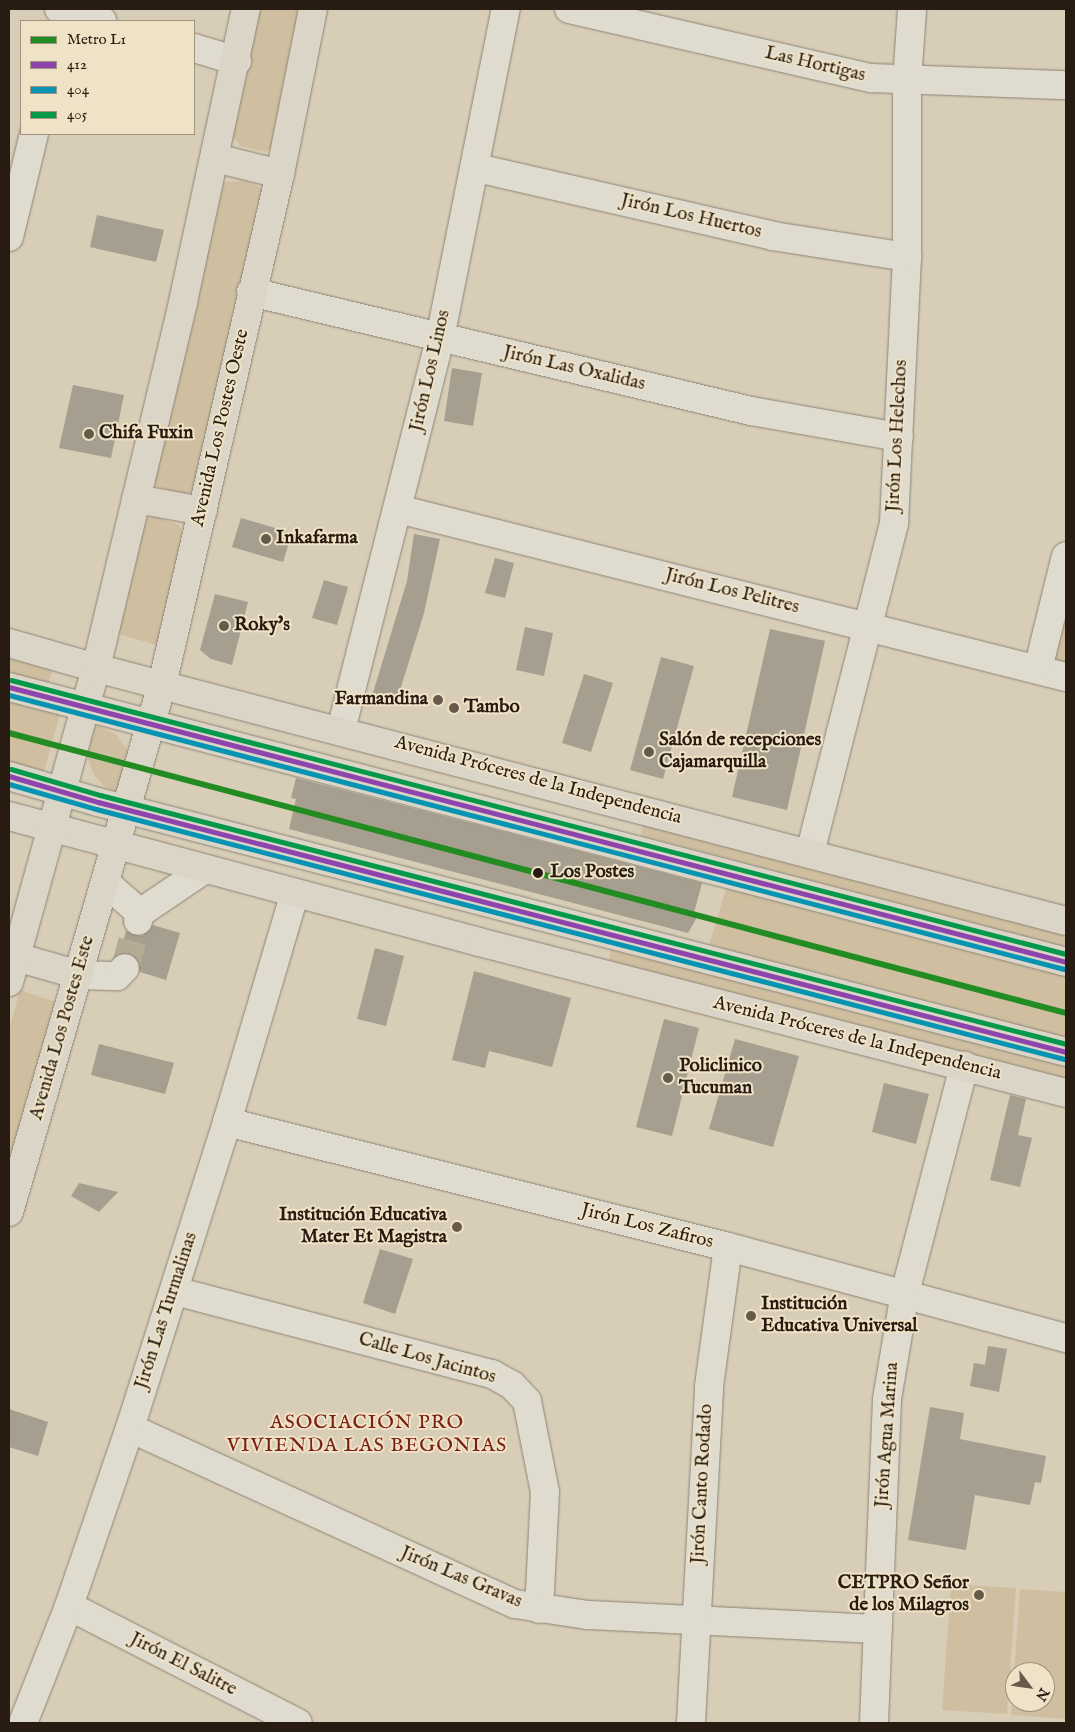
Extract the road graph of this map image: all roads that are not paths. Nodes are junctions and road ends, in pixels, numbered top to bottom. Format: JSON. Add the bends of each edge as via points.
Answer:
{"nodes":[{"id":1,"x":246,"y":9,"type":"edge"},
{"id":2,"x":313,"y":9,"type":"edge"},
{"id":3,"x":506,"y":9,"type":"edge"},
{"id":4,"x":569,"y":9,"type":"edge"},
{"id":5,"x":912,"y":9,"type":"edge"},
{"id":6,"x":62,"y":13,"type":"edge"},
{"id":7,"x":97,"y":20,"type":"edge"},
{"id":8,"x":195,"y":48,"type":"edge"},
{"id":9,"x":237,"y":61,"type":"junction"},
{"id":10,"x":907,"y":81,"type":"junction"},
{"id":11,"x":1066,"y":85,"type":"edge"},
{"id":12,"x":34,"y":135,"type":"edge"},
{"id":13,"x":215,"y":158,"type":"junction"},
{"id":14,"x":477,"y":168,"type":"junction"},
{"id":15,"x":280,"y":174,"type":"junction"},
{"id":16,"x":12,"y":207,"type":"edge"},
{"id":17,"x":9,"y":237,"type":"edge"},
{"id":18,"x":907,"y":257,"type":"junction"},
{"id":19,"x":251,"y":292,"type":"junction"},
{"id":20,"x":440,"y":338,"type":"junction"},
{"id":21,"x":899,"y":436,"type":"junction"},
{"id":22,"x":136,"y":498,"type":"junction"},
{"id":23,"x":398,"y":509,"type":"junction"},
{"id":24,"x":203,"y":510,"type":"junction"},
{"id":25,"x":1066,"y":556,"type":"edge"},
{"id":26,"x":870,"y":626,"type":"junction"},
{"id":27,"x":9,"y":643,"type":"edge"},
{"id":28,"x":96,"y":668,"type":"junction"},
{"id":29,"x":1038,"y":669,"type":"junction"},
{"id":30,"x":1066,"y":676,"type":"edge"},
{"id":31,"x":162,"y":685,"type":"junction"},
{"id":32,"x":9,"y":687,"type":"edge"},
{"id":33,"x":85,"y":709,"type":"junction"},
{"id":34,"x":151,"y":726,"type":"junction"},
{"id":35,"x":341,"y":730,"type":"junction"},
{"id":36,"x":9,"y":776,"type":"edge"},
{"id":37,"x":62,"y":792,"type":"junction"},
{"id":38,"x":127,"y":810,"type":"junction"},
{"id":39,"x":9,"y":816,"type":"edge"},
{"id":40,"x":52,"y":828,"type":"junction"},
{"id":41,"x":118,"y":845,"type":"junction"},
{"id":42,"x":810,"y":853,"type":"junction"},
{"id":43,"x":205,"y":869,"type":"junction"},
{"id":44,"x":106,"y":883,"type":"junction"},
{"id":45,"x":294,"y":894,"type":"junction"},
{"id":46,"x":1066,"y":921,"type":"edge"},
{"id":47,"x":1066,"y":962,"type":"edge"},
{"id":48,"x":125,"y":968,"type":"dead end"},
{"id":49,"x":12,"y":969,"type":"edge"},
{"id":50,"x":79,"y":975,"type":"junction"},
{"id":51,"x":1066,"y":1052,"type":"edge"},
{"id":52,"x":964,"y":1066,"type":"junction"},
{"id":53,"x":1066,"y":1093,"type":"edge"},
{"id":54,"x":227,"y":1122,"type":"junction"},
{"id":55,"x":9,"y":1212,"type":"edge"},
{"id":56,"x":728,"y":1247,"type":"junction"},
{"id":57,"x":174,"y":1291,"type":"junction"},
{"id":58,"x":905,"y":1293,"type":"junction"},
{"id":59,"x":1066,"y":1338,"type":"edge"},
{"id":60,"x":130,"y":1428,"type":"junction"},
{"id":61,"x":69,"y":1606,"type":"junction"},
{"id":62,"x":539,"y":1610,"type":"junction"},
{"id":63,"x":695,"y":1621,"type":"junction"},
{"id":64,"x":878,"y":1629,"type":"junction"},
{"id":65,"x":23,"y":1723,"type":"edge"},
{"id":66,"x":298,"y":1723,"type":"edge"},
{"id":67,"x":691,"y":1723,"type":"edge"},
{"id":68,"x":874,"y":1723,"type":"edge"}],
"edges":[{"from":1,"to":9,"type":"main road"},
{"from":2,"to":15,"type":"main road","name":"Avenida Los Postes Oeste"},
{"from":3,"to":14,"type":"street","name":"Jirón Los Linos"},
{"from":4,"to":10,"type":"street","name":"Las Hortigas","via":[[871,78]]},
{"from":5,"to":10,"type":"street","name":"Jirón Los Helechos"},
{"from":6,"to":7,"type":"street"},
{"from":8,"to":9,"type":"street"},
{"from":9,"to":13,"type":"main road"},
{"from":10,"to":11,"type":"street","name":"Las Hortigas"},
{"from":10,"to":18,"type":"street","name":"Jirón Los Helechos"},
{"from":12,"to":16,"type":"street"},
{"from":13,"to":15,"type":"main road"},
{"from":13,"to":22,"type":"main road"},
{"from":14,"to":18,"type":"street","name":"Jirón Los Huertos","via":[[773,236]]},
{"from":14,"to":20,"type":"street","name":"Jirón Los Linos"},
{"from":15,"to":19,"type":"main road","name":"Avenida Los Postes Oeste"},
{"from":16,"to":17,"type":"street"},
{"from":18,"to":21,"type":"street","name":"Jirón Los Helechos"},
{"from":19,"to":20,"type":"street","name":"Jirón Las Oxalidas"},
{"from":19,"to":24,"type":"main road","name":"Avenida Los Postes Oeste"},
{"from":20,"to":21,"type":"street","name":"Jirón Las Oxalidas","via":[[751,411]]},
{"from":20,"to":23,"type":"street","name":"Jirón Los Linos"},
{"from":21,"to":26,"type":"street","name":"Jirón Los Helechos","via":[[894,523]]},
{"from":22,"to":24,"type":"main road"},
{"from":22,"to":28,"type":"main road"},
{"from":23,"to":26,"type":"street","name":"Jirón Los Pelitres"},
{"from":23,"to":35,"type":"street","name":"Jirón Los Linos"},
{"from":24,"to":31,"type":"main road","name":"Avenida Los Postes Oeste"},
{"from":25,"to":29,"type":"street"},
{"from":26,"to":29,"type":"street","name":"Jirón Los Pelitres"},
{"from":26,"to":42,"type":"street","name":"Jirón Los Helechos"},
{"from":27,"to":28,"type":"main road","name":"Avenida Próceres de la Independencia"},
{"from":28,"to":31,"type":"main road","name":"Avenida Próceres de la Independencia"},
{"from":28,"to":33,"type":"main road"},
{"from":29,"to":30,"type":"street","name":"Jirón Los Pelitres"},
{"from":31,"to":34,"type":"main road","name":"Avenida Los Postes Oeste"},
{"from":31,"to":35,"type":"main road","name":"Avenida Próceres de la Independencia"},
{"from":32,"to":33,"type":"main road"},
{"from":33,"to":34,"type":"main road"},
{"from":33,"to":37,"type":"main road"},
{"from":34,"to":38,"type":"main road","name":"Avenida Los Postes Oeste"},
{"from":34,"to":47,"type":"main road"},
{"from":35,"to":42,"type":"main road","name":"Avenida Próceres de la Independencia"},
{"from":36,"to":37,"type":"main road","name":"Avenida Próceres de la Independencia"},
{"from":37,"to":38,"type":"main road","name":"Avenida Próceres de la Independencia"},
{"from":37,"to":40,"type":"main road"},
{"from":38,"to":41,"type":"main road","name":"Avenida Los Postes Oeste"},
{"from":38,"to":51,"type":"main road","name":"Avenida Próceres de la Independencia"},
{"from":39,"to":40,"type":"main road","name":"Avenida Próceres de la Independencia"},
{"from":40,"to":41,"type":"main road","name":"Avenida Próceres de la Independencia"},
{"from":40,"to":49,"type":"main road"},
{"from":41,"to":43,"type":"main road","name":"Avenida Próceres de la Independencia"},
{"from":41,"to":44,"type":"main road","name":"Avenida Los Postes Este"},
{"from":42,"to":46,"type":"main road","name":"Avenida Próceres de la Independencia"},
{"from":43,"to":44,"type":"street","via":[[139,917]]},
{"from":43,"to":45,"type":"main road","name":"Avenida Próceres de la Independencia"},
{"from":44,"to":50,"type":"main road","name":"Avenida Los Postes Este"},
{"from":45,"to":52,"type":"main road","name":"Avenida Próceres de la Independencia"},
{"from":45,"to":54,"type":"street","name":"Jirón Las Turmalinas"},
{"from":48,"to":50,"type":"street","via":[[117,976]]},
{"from":49,"to":50,"type":"main road"},
{"from":50,"to":55,"type":"main road","name":"Avenida Los Postes Este"},
{"from":52,"to":53,"type":"main road","name":"Avenida Próceres de la Independencia"},
{"from":52,"to":58,"type":"street","name":"Jirón Agua Marina"},
{"from":54,"to":56,"type":"street","name":"Jirón Los Zafiros"},
{"from":54,"to":57,"type":"street","name":"Jirón Las Turmalinas"},
{"from":56,"to":58,"type":"street","name":"Jirón Los Zafiros"},
{"from":56,"to":63,"type":"street","name":"Jirón Canto Rodado","via":[[708,1386]]},
{"from":57,"to":60,"type":"street","name":"Jirón Las Turmalinas"},
{"from":57,"to":62,"type":"street","name":"Calle Los Jacintos","via":[[492,1374],[512,1385],[527,1401],[545,1492]]},
{"from":58,"to":59,"type":"street","name":"Jirón Los Zafiros"},
{"from":58,"to":64,"type":"street","name":"Jirón Agua Marina","via":[[887,1399]]},
{"from":60,"to":61,"type":"street","name":"Jirón Las Turmalinas"},
{"from":60,"to":62,"type":"street","name":"Jirón Las Gravas","via":[[486,1593]]},
{"from":61,"to":65,"type":"street","name":"Jirón Las Turmalinas"},
{"from":61,"to":66,"type":"street","name":"Jirón El Salitre"},
{"from":62,"to":63,"type":"street","name":"Jirón Las Gravas"},
{"from":63,"to":64,"type":"street","name":"Jirón Las Gravas"},
{"from":63,"to":67,"type":"street","name":"Jirón Canto Rodado"},
{"from":64,"to":68,"type":"street","name":"Jirón Agua Marina"}]}
